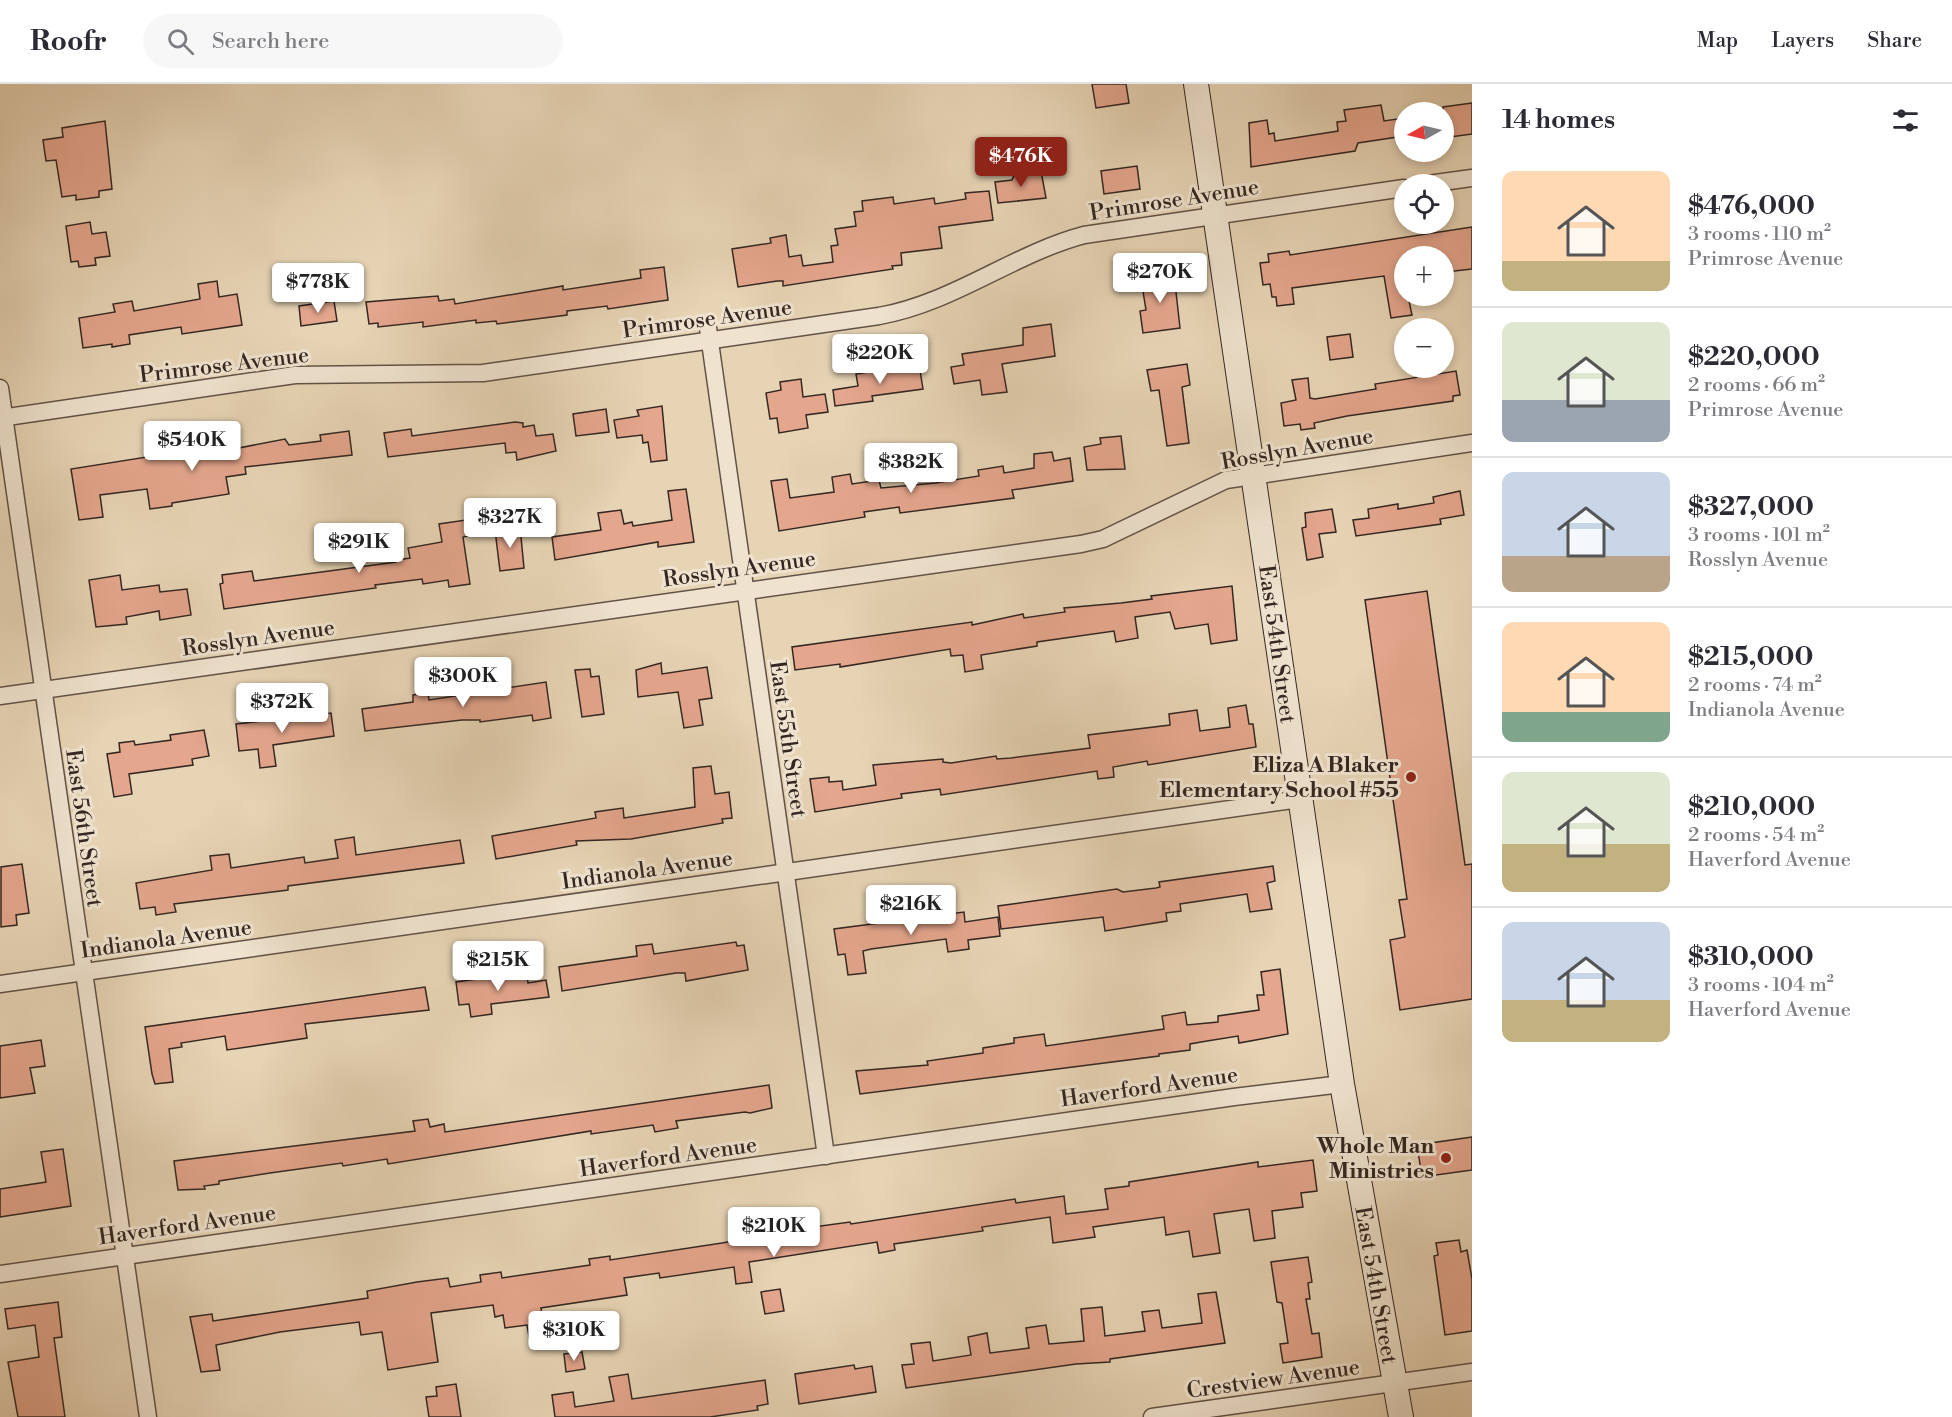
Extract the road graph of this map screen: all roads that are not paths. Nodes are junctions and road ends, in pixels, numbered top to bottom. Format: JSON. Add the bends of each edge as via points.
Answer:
{"nodes":[{"id":1,"x":1196,"y":84,"type":"edge"},
{"id":2,"x":1472,"y":178,"type":"edge"},
{"id":3,"x":1454,"y":180,"type":"edge"},
{"id":4,"x":1394,"y":189,"type":"edge"},
{"id":5,"x":1215,"y":215,"type":"junction"},
{"id":6,"x":709,"y":334,"type":"junction"},
{"id":7,"x":0,"y":388,"type":"edge"},
{"id":8,"x":2,"y":418,"type":"edge"},
{"id":9,"x":1472,"y":443,"type":"edge"},
{"id":10,"x":1253,"y":475,"type":"junction"},
{"id":11,"x":746,"y":590,"type":"junction"},
{"id":12,"x":43,"y":690,"type":"junction"},
{"id":13,"x":0,"y":696,"type":"edge"},
{"id":14,"x":1300,"y":799,"type":"junction"},
{"id":15,"x":786,"y":872,"type":"junction"},
{"id":16,"x":82,"y":972,"type":"junction"},
{"id":17,"x":0,"y":984,"type":"edge"},
{"id":18,"x":1342,"y":1084,"type":"junction"},
{"id":19,"x":826,"y":1156,"type":"junction"},
{"id":20,"x":124,"y":1256,"type":"junction"},
{"id":21,"x":0,"y":1274,"type":"edge"},
{"id":22,"x":1472,"y":1372,"type":"edge"},
{"id":23,"x":1395,"y":1384,"type":"junction"},
{"id":24,"x":148,"y":1417,"type":"edge"},
{"id":25,"x":1152,"y":1417,"type":"edge"},
{"id":26,"x":1401,"y":1417,"type":"edge"}],
"edges":[{"from":1,"to":5,"type":"street","name":"East 54th Street"},
{"from":2,"to":3,"type":"street"},
{"from":4,"to":5,"type":"street","name":"Primrose Avenue"},
{"from":5,"to":6,"type":"street","name":"Primrose Avenue","via":[[1076,238],[935,302],[907,310]]},
{"from":5,"to":10,"type":"street","name":"East 54th Street"},
{"from":6,"to":8,"type":"street","name":"Primrose Avenue","via":[[483,373],[295,375]]},
{"from":6,"to":11,"type":"street","name":"East 55th Street"},
{"from":7,"to":8,"type":"street","name":"East 56th Street"},
{"from":8,"to":12,"type":"street","name":"East 56th Street"},
{"from":9,"to":10,"type":"street","name":"Rosslyn Avenue"},
{"from":10,"to":11,"type":"street","name":"Rosslyn Avenue","via":[[1226,480],[1093,542]]},
{"from":10,"to":14,"type":"street","name":"East 54th Street"},
{"from":11,"to":12,"type":"street","name":"Rosslyn Avenue"},
{"from":11,"to":15,"type":"street","name":"East 55th Street"},
{"from":12,"to":13,"type":"street","name":"Rosslyn Avenue"},
{"from":12,"to":16,"type":"street","name":"East 56th Street"},
{"from":14,"to":15,"type":"street","name":"Indianola Avenue"},
{"from":14,"to":18,"type":"street","name":"East 54th Street"},
{"from":15,"to":16,"type":"street","name":"Indianola Avenue"},
{"from":15,"to":19,"type":"street","name":"East 55th Street"},
{"from":16,"to":17,"type":"street","name":"Indianola Avenue"},
{"from":16,"to":20,"type":"street","name":"East 56th Street"},
{"from":18,"to":19,"type":"street","name":"Haverford Avenue","via":[[1234,1096]]},
{"from":18,"to":23,"type":"street","name":"East 54th Street"},
{"from":19,"to":20,"type":"street","name":"Haverford Avenue"},
{"from":20,"to":21,"type":"street","name":"Haverford Avenue"},
{"from":20,"to":24,"type":"street","name":"East 56th Street"},
{"from":22,"to":23,"type":"street","name":"Crestview Avenue"},
{"from":23,"to":25,"type":"street","name":"Crestview Avenue"},
{"from":23,"to":26,"type":"street","name":"East 54th Street"}]}
